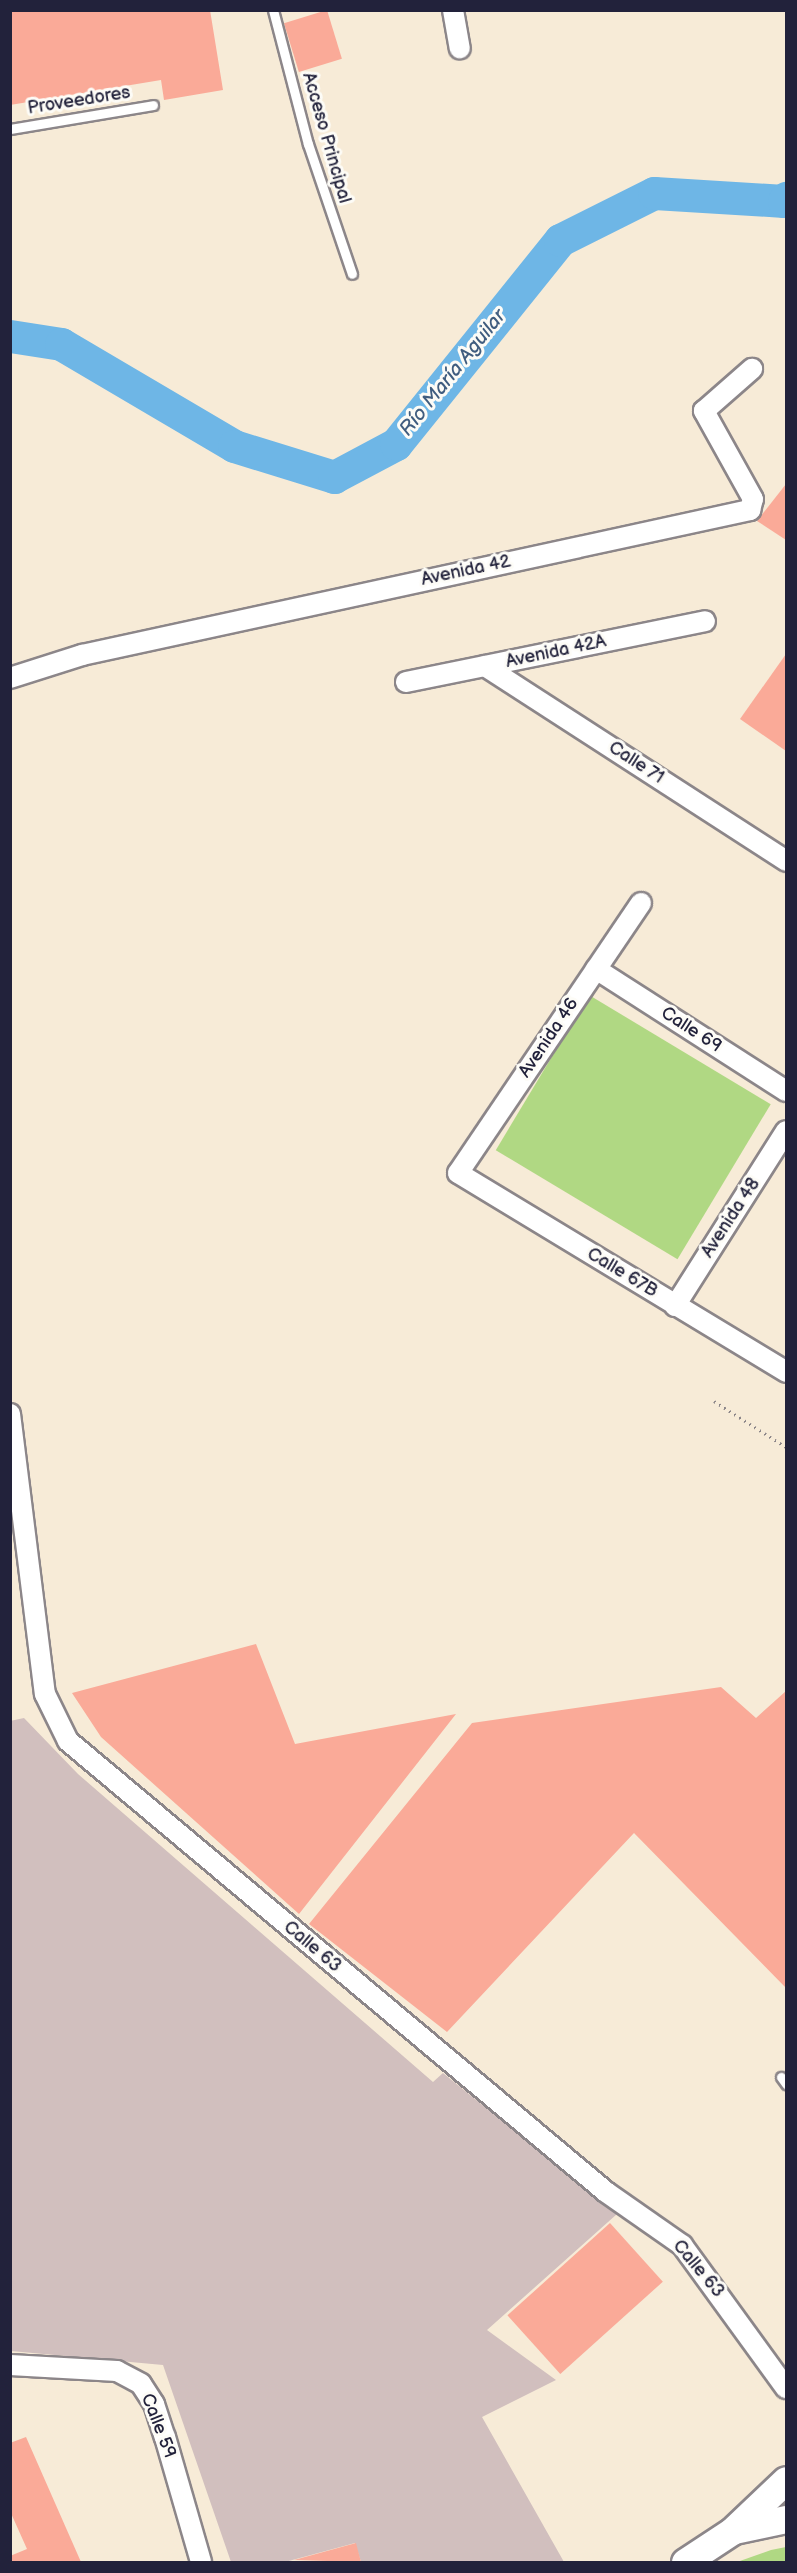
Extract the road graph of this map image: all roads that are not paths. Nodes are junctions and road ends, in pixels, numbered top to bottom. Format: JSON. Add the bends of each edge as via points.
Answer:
{"nodes":[{"id":1,"x":273,"y":10,"type":"edge"},
{"id":2,"x":453,"y":10,"type":"edge"},
{"id":3,"x":460,"y":48,"type":"dead end"},
{"id":4,"x":153,"y":105,"type":"dead end"},
{"id":5,"x":10,"y":129,"type":"edge"},
{"id":6,"x":352,"y":274,"type":"dead end"},
{"id":7,"x":752,"y":369,"type":"dead end"},
{"id":8,"x":705,"y":621,"type":"dead end"},
{"id":9,"x":485,"y":666,"type":"junction"},
{"id":10,"x":10,"y":678,"type":"edge"},
{"id":11,"x":406,"y":682,"type":"dead end"},
{"id":12,"x":786,"y":861,"type":"edge"},
{"id":13,"x":641,"y":903,"type":"dead end"},
{"id":14,"x":596,"y":969,"type":"junction"},
{"id":15,"x":786,"y":1091,"type":"edge"},
{"id":16,"x":786,"y":1131,"type":"edge"},
{"id":17,"x":458,"y":1173,"type":"joint"},
{"id":18,"x":675,"y":1305,"type":"junction"},
{"id":19,"x":786,"y":1372,"type":"edge"},
{"id":20,"x":10,"y":1414,"type":"edge"},
{"id":21,"x":10,"y":2365,"type":"edge"},
{"id":22,"x":786,"y":2388,"type":"edge"},
{"id":23,"x":786,"y":2481,"type":"edge"},
{"id":24,"x":786,"y":2519,"type":"edge"},
{"id":25,"x":732,"y":2530,"type":"junction"},
{"id":26,"x":201,"y":2562,"type":"edge"},
{"id":27,"x":685,"y":2562,"type":"edge"}],
"edges":[{"from":1,"to":6,"type":"lane","name":"Acceso Principal","via":[[308,144]]},
{"from":2,"to":3,"type":"street"},
{"from":4,"to":5,"type":"lane","name":"Proveedores"},
{"from":7,"to":10,"type":"street","name":"Avenida 42","via":[[704,411],[753,499],[750,510],[82,655]]},
{"from":8,"to":9,"type":"street","name":"Avenida 42A"},
{"from":9,"to":11,"type":"street","name":"Avenida 42A"},
{"from":9,"to":12,"type":"street","name":"Calle 71"},
{"from":13,"to":14,"type":"street","name":"Avenida 46"},
{"from":14,"to":15,"type":"street","name":"Calle 69"},
{"from":14,"to":17,"type":"street","name":"Avenida 46"},
{"from":16,"to":18,"type":"street","name":"Avenida 48"},
{"from":17,"to":18,"type":"street","name":"Calle 67B"},
{"from":18,"to":19,"type":"street","name":"Calle 67B"},
{"from":20,"to":22,"type":"street","name":"Calle 63","via":[[45,1694],[68,1741],[606,2192],[682,2245]]},
{"from":21,"to":26,"type":"street","name":"Calle 59","via":[[106,2370],[141,2384],[161,2426]]},
{"from":23,"to":25,"type":"street"},
{"from":24,"to":25,"type":"street"},
{"from":25,"to":27,"type":"street"}]}
